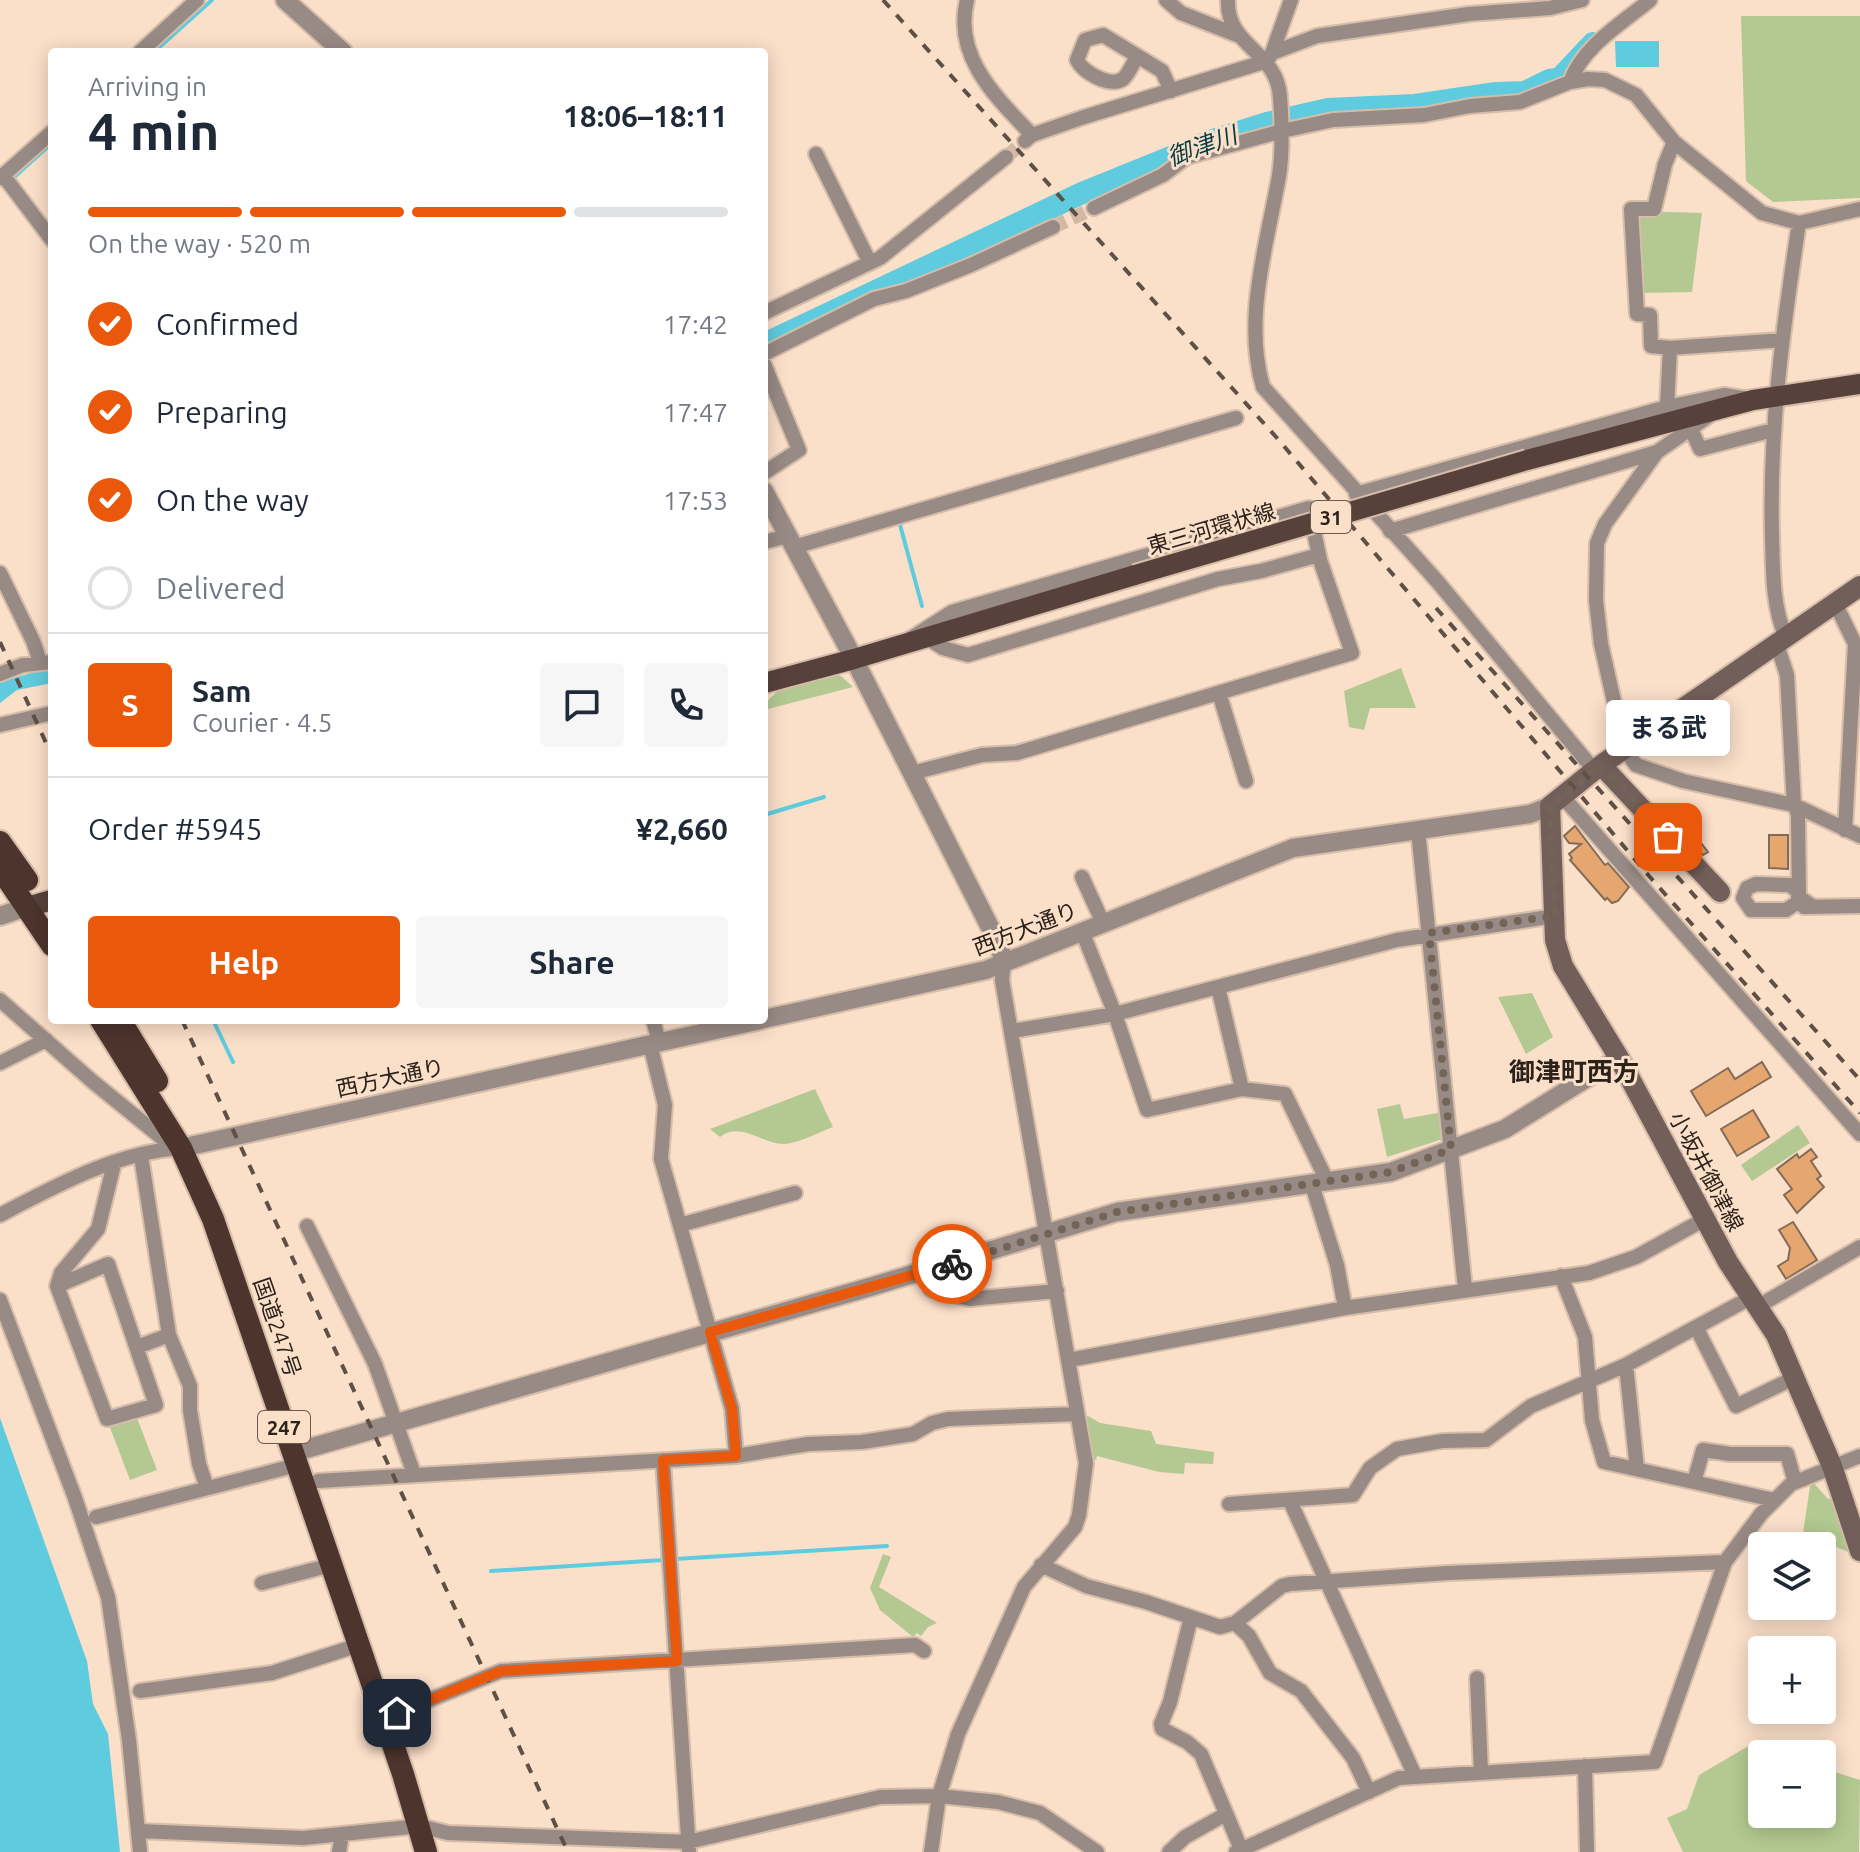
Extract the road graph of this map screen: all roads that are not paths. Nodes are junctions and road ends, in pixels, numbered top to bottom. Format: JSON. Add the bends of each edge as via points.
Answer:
{"nodes":[{"id":1,"x":197,"y":0,"type":"edge"},
{"id":2,"x":285,"y":0,"type":"edge"},
{"id":3,"x":967,"y":0,"type":"edge"},
{"id":4,"x":1166,"y":0,"type":"edge"},
{"id":5,"x":1215,"y":0,"type":"edge"},
{"id":6,"x":1228,"y":0,"type":"edge"},
{"id":7,"x":1291,"y":0,"type":"edge"},
{"id":8,"x":1582,"y":0,"type":"edge"},
{"id":9,"x":1650,"y":0,"type":"edge"},
{"id":10,"x":1505,"y":6,"type":"edge"},
{"id":11,"x":1234,"y":30,"type":"junction"},
{"id":12,"x":144,"y":48,"type":"edge"},
{"id":13,"x":339,"y":48,"type":"edge"},
{"id":14,"x":1137,"y":56,"type":"dead end"},
{"id":15,"x":1270,"y":57,"type":"junction"},
{"id":16,"x":1570,"y":82,"type":"junction"},
{"id":17,"x":1171,"y":91,"type":"junction"},
{"id":18,"x":1282,"y":128,"type":"junction"},
{"id":19,"x":48,"y":136,"type":"edge"},
{"id":20,"x":1674,"y":142,"type":"junction"},
{"id":21,"x":816,"y":154,"type":"dead end"},
{"id":22,"x":1006,"y":157,"type":"tunnel mouth"},
{"id":23,"x":6,"y":180,"type":"edge"},
{"id":24,"x":1094,"y":208,"type":"tunnel mouth"},
{"id":25,"x":1860,"y":209,"type":"edge"},
{"id":26,"x":1799,"y":223,"type":"junction"},
{"id":27,"x":1053,"y":227,"type":"tunnel mouth"},
{"id":28,"x":48,"y":235,"type":"edge"},
{"id":29,"x":870,"y":263,"type":"junction"},
{"id":30,"x":768,"y":311,"type":"edge"},
{"id":31,"x":1782,"y":340,"type":"junction"},
{"id":32,"x":1670,"y":348,"type":"junction"},
{"id":33,"x":768,"y":352,"type":"edge"},
{"id":34,"x":768,"y":374,"type":"edge"},
{"id":35,"x":1860,"y":384,"type":"edge"},
{"id":36,"x":1776,"y":395,"type":"junction"},
{"id":37,"x":1753,"y":400,"type":"junction"},
{"id":38,"x":1667,"y":407,"type":"junction"},
{"id":39,"x":1722,"y":407,"type":"junction"},
{"id":40,"x":1236,"y":418,"type":"dead end"},
{"id":41,"x":1691,"y":429,"type":"junction"},
{"id":42,"x":1773,"y":430,"type":"junction"},
{"id":43,"x":1657,"y":452,"type":"junction"},
{"id":44,"x":768,"y":470,"type":"edge"},
{"id":45,"x":1356,"y":494,"type":"junction"},
{"id":46,"x":768,"y":498,"type":"edge"},
{"id":47,"x":1390,"y":531,"type":"junction"},
{"id":48,"x":791,"y":541,"type":"junction"},
{"id":49,"x":768,"y":542,"type":"edge"},
{"id":50,"x":1319,"y":555,"type":"junction"},
{"id":51,"x":0,"y":573,"type":"edge"},
{"id":52,"x":1860,"y":586,"type":"edge"},
{"id":53,"x":1835,"y":603,"type":"junction"},
{"id":54,"x":926,"y":637,"type":"junction"},
{"id":55,"x":1781,"y":642,"type":"junction"},
{"id":56,"x":903,"y":644,"type":"junction"},
{"id":57,"x":854,"y":659,"type":"junction"},
{"id":58,"x":46,"y":662,"type":"edge"},
{"id":59,"x":0,"y":674,"type":"edge"},
{"id":60,"x":768,"y":682,"type":"edge"},
{"id":61,"x":1219,"y":693,"type":"junction"},
{"id":62,"x":48,"y":714,"type":"edge"},
{"id":63,"x":0,"y":725,"type":"edge"},
{"id":64,"x":1625,"y":750,"type":"junction"},
{"id":65,"x":1598,"y":768,"type":"junction"},
{"id":66,"x":912,"y":773,"type":"junction"},
{"id":67,"x":1246,"y":781,"type":"dead end"},
{"id":68,"x":1556,"y":801,"type":"junction"},
{"id":69,"x":1794,"y":805,"type":"junction"},
{"id":70,"x":1418,"y":830,"type":"junction"},
{"id":71,"x":1845,"y":830,"type":"junction"},
{"id":72,"x":1860,"y":836,"type":"edge"},
{"id":73,"x":0,"y":842,"type":"edge"},
{"id":74,"x":0,"y":868,"type":"edge"},
{"id":75,"x":1082,"y":877,"type":"dead end"},
{"id":76,"x":1747,"y":888,"type":"junction"},
{"id":77,"x":1793,"y":893,"type":"junction"},
{"id":78,"x":1725,"y":895,"type":"junction"},
{"id":79,"x":1860,"y":906,"type":"edge"},
{"id":80,"x":43,"y":907,"type":"edge"},
{"id":81,"x":1751,"y":910,"type":"junction"},
{"id":82,"x":0,"y":916,"type":"edge"},
{"id":83,"x":1555,"y":916,"type":"junction"},
{"id":84,"x":1103,"y":923,"type":"junction"},
{"id":85,"x":48,"y":928,"type":"edge"},
{"id":86,"x":1082,"y":931,"type":"junction"},
{"id":87,"x":1429,"y":933,"type":"junction"},
{"id":88,"x":1004,"y":962,"type":"junction"},
{"id":89,"x":1218,"y":987,"type":"junction"},
{"id":90,"x":1,"y":1001,"type":"edge"},
{"id":91,"x":1115,"y":1014,"type":"junction"},
{"id":92,"x":768,"y":1019,"type":"edge"},
{"id":93,"x":104,"y":1024,"type":"edge"},
{"id":94,"x":122,"y":1024,"type":"edge"},
{"id":95,"x":653,"y":1024,"type":"edge"},
{"id":96,"x":743,"y":1024,"type":"edge"},
{"id":97,"x":1012,"y":1031,"type":"junction"},
{"id":98,"x":46,"y":1040,"type":"junction"},
{"id":99,"x":655,"y":1043,"type":"junction"},
{"id":100,"x":1619,"y":1058,"type":"junction"},
{"id":101,"x":0,"y":1063,"type":"edge"},
{"id":102,"x":1242,"y":1089,"type":"junction"},
{"id":103,"x":1860,"y":1134,"type":"edge"},
{"id":104,"x":188,"y":1147,"type":"junction"},
{"id":105,"x":1451,"y":1149,"type":"junction"},
{"id":106,"x":141,"y":1156,"type":"junction"},
{"id":107,"x":114,"y":1164,"type":"junction"},
{"id":108,"x":1320,"y":1184,"type":"junction"},
{"id":109,"x":795,"y":1193,"type":"dead end"},
{"id":110,"x":0,"y":1215,"type":"edge"},
{"id":111,"x":1705,"y":1219,"type":"junction"},
{"id":112,"x":680,"y":1225,"type":"junction"},
{"id":113,"x":307,"y":1226,"type":"dead end"},
{"id":114,"x":1048,"y":1235,"type":"junction"},
{"id":115,"x":1860,"y":1247,"type":"edge"},
{"id":116,"x":925,"y":1271,"type":"junction"},
{"id":117,"x":1561,"y":1276,"type":"junction"},
{"id":118,"x":57,"y":1286,"type":"junction"},
{"id":119,"x":1465,"y":1289,"type":"junction"},
{"id":120,"x":1057,"y":1291,"type":"junction"},
{"id":121,"x":0,"y":1300,"type":"edge"},
{"id":122,"x":1753,"y":1302,"type":"junction"},
{"id":123,"x":1345,"y":1308,"type":"junction"},
{"id":124,"x":1697,"y":1329,"type":"junction"},
{"id":125,"x":710,"y":1332,"type":"junction"},
{"id":126,"x":169,"y":1335,"type":"junction"},
{"id":127,"x":137,"y":1347,"type":"junction"},
{"id":128,"x":1069,"y":1360,"type":"junction"},
{"id":129,"x":1626,"y":1365,"type":"junction"},
{"id":130,"x":1596,"y":1378,"type":"junction"},
{"id":131,"x":1794,"y":1378,"type":"junction"},
{"id":132,"x":1077,"y":1414,"type":"junction"},
{"id":133,"x":395,"y":1421,"type":"junction"},
{"id":134,"x":736,"y":1456,"type":"junction"},
{"id":135,"x":1860,"y":1456,"type":"edge"},
{"id":136,"x":302,"y":1457,"type":"junction"},
{"id":137,"x":663,"y":1460,"type":"junction"},
{"id":138,"x":1832,"y":1466,"type":"junction"},
{"id":139,"x":1637,"y":1469,"type":"junction"},
{"id":140,"x":414,"y":1474,"type":"junction"},
{"id":141,"x":318,"y":1481,"type":"junction"},
{"id":142,"x":1694,"y":1482,"type":"junction"},
{"id":143,"x":1795,"y":1482,"type":"junction"},
{"id":144,"x":207,"y":1488,"type":"junction"},
{"id":145,"x":1774,"y":1500,"type":"junction"},
{"id":146,"x":1290,"y":1501,"type":"junction"},
{"id":147,"x":1229,"y":1504,"type":"dead end"},
{"id":148,"x":96,"y":1517,"type":"dead end"},
{"id":149,"x":1860,"y":1551,"type":"edge"},
{"id":150,"x":1725,"y":1562,"type":"junction"},
{"id":151,"x":331,"y":1565,"type":"junction"},
{"id":152,"x":1041,"y":1565,"type":"junction"},
{"id":153,"x":1326,"y":1581,"type":"junction"},
{"id":154,"x":262,"y":1583,"type":"dead end"},
{"id":155,"x":1191,"y":1617,"type":"junction"},
{"id":156,"x":1235,"y":1623,"type":"junction"},
{"id":157,"x":359,"y":1645,"type":"junction"},
{"id":158,"x":924,"y":1651,"type":"dead end"},
{"id":159,"x":677,"y":1661,"type":"junction"},
{"id":160,"x":1477,"y":1678,"type":"dead end"},
{"id":161,"x":140,"y":1691,"type":"dead end"},
{"id":162,"x":397,"y":1713,"type":"junction"},
{"id":163,"x":1585,"y":1766,"type":"junction"},
{"id":164,"x":1481,"y":1773,"type":"junction"},
{"id":165,"x":1415,"y":1776,"type":"junction"},
{"id":166,"x":1369,"y":1792,"type":"junction"},
{"id":167,"x":939,"y":1796,"type":"junction"},
{"id":168,"x":1226,"y":1814,"type":"junction"},
{"id":169,"x":427,"y":1828,"type":"junction"},
{"id":170,"x":139,"y":1831,"type":"junction"},
{"id":171,"x":342,"y":1835,"type":"junction"},
{"id":172,"x":688,"y":1847,"type":"edge"},
{"id":173,"x":1238,"y":1850,"type":"edge"},
{"id":174,"x":140,"y":1852,"type":"edge"},
{"id":175,"x":339,"y":1852,"type":"edge"},
{"id":176,"x":426,"y":1852,"type":"edge"},
{"id":177,"x":439,"y":1852,"type":"edge"},
{"id":178,"x":931,"y":1852,"type":"edge"},
{"id":179,"x":1097,"y":1852,"type":"edge"},
{"id":180,"x":1169,"y":1852,"type":"edge"},
{"id":181,"x":1587,"y":1852,"type":"edge"}],
"edges":[{"from":1,"to":12,"type":"street"},
{"from":2,"to":13,"type":"street"},
{"from":3,"to":17,"type":"street","via":[[962,27],[967,49],[978,73],[1029,138]]},
{"from":4,"to":11,"type":"street","via":[[1181,13]]},
{"from":5,"to":11,"type":"street"},
{"from":6,"to":11,"type":"street"},
{"from":7,"to":15,"type":"street"},
{"from":8,"to":10,"type":"street","via":[[1550,8]]},
{"from":9,"to":16,"type":"street","via":[[1585,53]]},
{"from":10,"to":15,"type":"street","via":[[1317,36]]},
{"from":11,"to":15,"type":"street"},
{"from":14,"to":17,"type":"street","via":[[1162,71]]},
{"from":15,"to":17,"type":"street"},
{"from":15,"to":18,"type":"street"},
{"from":16,"to":18,"type":"street","via":[[1520,102]]},
{"from":16,"to":20,"type":"street","via":[[1605,80],[1621,86],[1636,95]]},
{"from":18,"to":24,"type":"street","via":[[1187,157],[1163,175]]},
{"from":18,"to":45,"type":"street","via":[[1259,293],[1256,365],[1263,387]]},
{"from":19,"to":23,"type":"street"},
{"from":20,"to":26,"type":"street","via":[[1762,213]]},
{"from":20,"to":32,"type":"street","via":[[1654,209],[1631,209],[1637,314],[1650,315],[1651,346]]},
{"from":21,"to":29,"type":"street"},
{"from":22,"to":29,"type":"street"},
{"from":23,"to":28,"type":"street"},
{"from":25,"to":26,"type":"street"},
{"from":26,"to":31,"type":"street"},
{"from":27,"to":33,"type":"street","via":[[971,265],[874,299]]},
{"from":29,"to":30,"type":"street"},
{"from":31,"to":32,"type":"street"},
{"from":31,"to":36,"type":"street"},
{"from":32,"to":38,"type":"street"},
{"from":34,"to":44,"type":"street","via":[[799,450]]},
{"from":35,"to":36,"type":"main road","name":"東三河環状線","number":"31"},
{"from":36,"to":37,"type":"main road","name":"東三河環状線","number":"31"},
{"from":36,"to":42,"type":"street"},
{"from":37,"to":38,"type":"street","via":[[1724,395]]},
{"from":37,"to":39,"type":"main road","name":"東三河環状線","number":"31"},
{"from":38,"to":45,"type":"street"},
{"from":39,"to":41,"type":"street"},
{"from":39,"to":54,"type":"main road","name":"東三河環状線","number":"31","bridge":true},
{"from":40,"to":48,"type":"street"},
{"from":41,"to":42,"type":"street","via":[[1700,449]]},
{"from":41,"to":43,"type":"street"},
{"from":42,"to":55,"type":"street","via":[[1773,583]]},
{"from":43,"to":47,"type":"street"},
{"from":43,"to":64,"type":"street","via":[[1597,543],[1601,644]]},
{"from":45,"to":47,"type":"street"},
{"from":46,"to":48,"type":"street"},
{"from":47,"to":65,"type":"street"},
{"from":48,"to":49,"type":"street"},
{"from":48,"to":57,"type":"street"},
{"from":50,"to":54,"type":"street","via":[[1218,579],[968,655]]},
{"from":50,"to":56,"type":"street","via":[[1309,508],[952,612]]},
{"from":50,"to":61,"type":"street","via":[[1352,653]]},
{"from":51,"to":58,"type":"street"},
{"from":52,"to":53,"type":"main road"},
{"from":53,"to":55,"type":"main road"},
{"from":53,"to":71,"type":"street","via":[[1855,644]]},
{"from":54,"to":56,"type":"main road","name":"東三河環状線","number":"31"},
{"from":55,"to":64,"type":"main road"},
{"from":55,"to":69,"type":"street"},
{"from":56,"to":57,"type":"main road","name":"東三河環状線","number":"31"},
{"from":57,"to":60,"type":"main road","name":"東三河環状線","number":"31"},
{"from":57,"to":66,"type":"street"},
{"from":58,"to":59,"type":"street"},
{"from":61,"to":66,"type":"street","via":[[1017,753],[982,755]]},
{"from":61,"to":67,"type":"street"},
{"from":62,"to":63,"type":"street"},
{"from":64,"to":65,"type":"main road"},
{"from":64,"to":69,"type":"street","via":[[1636,765],[1683,781]]},
{"from":65,"to":68,"type":"main road"},
{"from":65,"to":78,"type":"main road"},
{"from":66,"to":88,"type":"street"},
{"from":68,"to":70,"type":"street","name":"西方大通り","via":[[1530,814]]},
{"from":68,"to":83,"type":"main road","name":"小坂井御津線"},
{"from":68,"to":103,"type":"street"},
{"from":69,"to":71,"type":"street"},
{"from":69,"to":77,"type":"street","via":[[1798,814]]},
{"from":70,"to":84,"type":"street","name":"西方大通り","via":[[1293,848]]},
{"from":70,"to":87,"type":"street"},
{"from":71,"to":72,"type":"street"},
{"from":73,"to":80,"type":"highway"},
{"from":74,"to":80,"type":"highway"},
{"from":75,"to":84,"type":"street"},
{"from":76,"to":77,"type":"street","via":[[1756,884]]},
{"from":76,"to":78,"type":"street"},
{"from":76,"to":81,"type":"street","via":[[1743,898]]},
{"from":77,"to":79,"type":"street","via":[[1812,906]]},
{"from":77,"to":81,"type":"street"},
{"from":78,"to":81,"type":"street"},
{"from":80,"to":82,"type":"street"},
{"from":80,"to":85,"type":"highway"},
{"from":83,"to":87,"type":"street"},
{"from":83,"to":100,"type":"main road","name":"小坂井御津線","via":[[1563,966]]},
{"from":84,"to":86,"type":"street","name":"西方大通り"},
{"from":86,"to":88,"type":"street","name":"西方大通り"},
{"from":86,"to":91,"type":"street"},
{"from":87,"to":89,"type":"street"},
{"from":87,"to":105,"type":"street"},
{"from":88,"to":92,"type":"street","name":"西方大通り"},
{"from":88,"to":97,"type":"street","via":[[1001,974]]},
{"from":89,"to":91,"type":"street"},
{"from":89,"to":102,"type":"street"},
{"from":90,"to":98,"type":"street"},
{"from":91,"to":97,"type":"street"},
{"from":91,"to":102,"type":"street","via":[[1147,1110]]},
{"from":93,"to":104,"type":"highway","name":"国道247号","number":"247"},
{"from":94,"to":104,"type":"highway","name":"国道247号","number":"247"},
{"from":95,"to":99,"type":"street"},
{"from":96,"to":99,"type":"street","name":"西方大通り"},
{"from":97,"to":114,"type":"street"},
{"from":98,"to":101,"type":"street"},
{"from":98,"to":104,"type":"street","via":[[162,1138]]},
{"from":99,"to":104,"type":"street","name":"西方大通り"},
{"from":99,"to":112,"type":"street","via":[[665,1105],[661,1159]]},
{"from":100,"to":105,"type":"street","via":[[1505,1129]]},
{"from":100,"to":111,"type":"main road","name":"小坂井御津線"},
{"from":102,"to":108,"type":"street","via":[[1285,1094]]},
{"from":104,"to":106,"type":"street"},
{"from":104,"to":136,"type":"highway","name":"国道247号","number":"247","via":[[227,1218]]},
{"from":105,"to":108,"type":"street","via":[[1391,1172]]},
{"from":105,"to":119,"type":"street"},
{"from":106,"to":107,"type":"street"},
{"from":106,"to":126,"type":"street"},
{"from":107,"to":110,"type":"street","via":[[67,1180]]},
{"from":107,"to":118,"type":"street","via":[[98,1229],[61,1273]]},
{"from":108,"to":114,"type":"street","via":[[1145,1206]]},
{"from":108,"to":123,"type":"street"},
{"from":109,"to":112,"type":"street"},
{"from":111,"to":117,"type":"street","via":[[1636,1257]]},
{"from":111,"to":122,"type":"main road","name":"小坂井御津線"},
{"from":112,"to":125,"type":"street"},
{"from":113,"to":133,"type":"street","via":[[370,1352]]},
{"from":114,"to":116,"type":"street"},
{"from":114,"to":120,"type":"street"},
{"from":115,"to":122,"type":"street"},
{"from":116,"to":120,"type":"street","via":[[931,1289],[970,1299]]},
{"from":116,"to":125,"type":"street"},
{"from":117,"to":119,"type":"street"},
{"from":117,"to":130,"type":"street"},
{"from":118,"to":127,"type":"street","via":[[108,1264]]},
{"from":118,"to":127,"type":"street","via":[[107,1419],[156,1405]]},
{"from":119,"to":123,"type":"street"},
{"from":120,"to":128,"type":"street"},
{"from":121,"to":170,"type":"street","via":[[108,1597]]},
{"from":122,"to":124,"type":"street"},
{"from":122,"to":131,"type":"main road","name":"小坂井御津線","via":[[1776,1335]]},
{"from":123,"to":128,"type":"street"},
{"from":124,"to":129,"type":"street"},
{"from":124,"to":131,"type":"street","via":[[1736,1406]]},
{"from":125,"to":133,"type":"street"},
{"from":125,"to":134,"type":"street","via":[[732,1409]]},
{"from":126,"to":127,"type":"street"},
{"from":126,"to":144,"type":"street","via":[[190,1386]]},
{"from":128,"to":132,"type":"street"},
{"from":129,"to":130,"type":"street"},
{"from":129,"to":139,"type":"street"},
{"from":130,"to":139,"type":"street","via":[[1592,1420],[1604,1462]]},
{"from":130,"to":146,"type":"street","via":[[1531,1406],[1486,1440],[1397,1449],[1370,1468],[1353,1495]]},
{"from":131,"to":138,"type":"main road","name":"小坂井御津線"},
{"from":132,"to":134,"type":"street","via":[[948,1419],[913,1434]]},
{"from":132,"to":152,"type":"street","via":[[1086,1463],[1079,1515],[1075,1527]]},
{"from":133,"to":136,"type":"street"},
{"from":133,"to":140,"type":"street"},
{"from":134,"to":137,"type":"street"},
{"from":135,"to":138,"type":"street"},
{"from":136,"to":141,"type":"highway","name":"国道247号","number":"247"},
{"from":136,"to":144,"type":"street"},
{"from":136,"to":151,"type":"highway","name":"国道247号","number":"247"},
{"from":137,"to":140,"type":"street"},
{"from":137,"to":159,"type":"street"},
{"from":138,"to":143,"type":"street"},
{"from":138,"to":149,"type":"main road","name":"小坂井御津線"},
{"from":139,"to":142,"type":"street"},
{"from":140,"to":141,"type":"street"},
{"from":141,"to":162,"type":"highway","name":"国道247号","number":"247"},
{"from":142,"to":143,"type":"street","via":[[1703,1450],[1787,1454]]},
{"from":142,"to":145,"type":"street"},
{"from":143,"to":145,"type":"street"},
{"from":144,"to":148,"type":"street"},
{"from":145,"to":150,"type":"street"},
{"from":146,"to":147,"type":"street"},
{"from":146,"to":153,"type":"street"},
{"from":150,"to":153,"type":"street"},
{"from":150,"to":163,"type":"street","via":[[1655,1762]]},
{"from":151,"to":154,"type":"street"},
{"from":151,"to":157,"type":"highway","name":"国道247号","number":"247"},
{"from":152,"to":155,"type":"street","via":[[1086,1586]]},
{"from":152,"to":167,"type":"street","via":[[1007,1621],[958,1734]]},
{"from":153,"to":156,"type":"street","via":[[1282,1586]]},
{"from":153,"to":165,"type":"street"},
{"from":155,"to":156,"type":"street","via":[[1220,1627]]},
{"from":155,"to":168,"type":"street","via":[[1161,1724],[1201,1754]]},
{"from":156,"to":166,"type":"street","via":[[1249,1636],[1270,1673],[1301,1691],[1353,1758]]},
{"from":157,"to":161,"type":"street","via":[[272,1673]]},
{"from":157,"to":169,"type":"highway","name":"国道247号","number":"247"},
{"from":158,"to":159,"type":"street","via":[[915,1645]]},
{"from":159,"to":162,"type":"street","via":[[501,1671]]},
{"from":159,"to":172,"type":"street"},
{"from":160,"to":164,"type":"street"},
{"from":162,"to":169,"type":"highway","name":"国道247号","number":"247"},
{"from":163,"to":164,"type":"street"},
{"from":163,"to":181,"type":"street"},
{"from":164,"to":165,"type":"street"},
{"from":165,"to":166,"type":"street"},
{"from":166,"to":173,"type":"street"},
{"from":167,"to":172,"type":"street","via":[[880,1797]]},
{"from":167,"to":178,"type":"street"},
{"from":167,"to":179,"type":"street","via":[[1029,1810],[1057,1822]]},
{"from":168,"to":173,"type":"street"},
{"from":168,"to":180,"type":"street"},
{"from":169,"to":171,"type":"street"},
{"from":169,"to":172,"type":"street"},
{"from":169,"to":176,"type":"highway","name":"国道247号","number":"247"},
{"from":169,"to":177,"type":"highway","name":"国道247号","number":"247"},
{"from":170,"to":171,"type":"street"},
{"from":170,"to":174,"type":"street"},
{"from":171,"to":175,"type":"street"}]}
